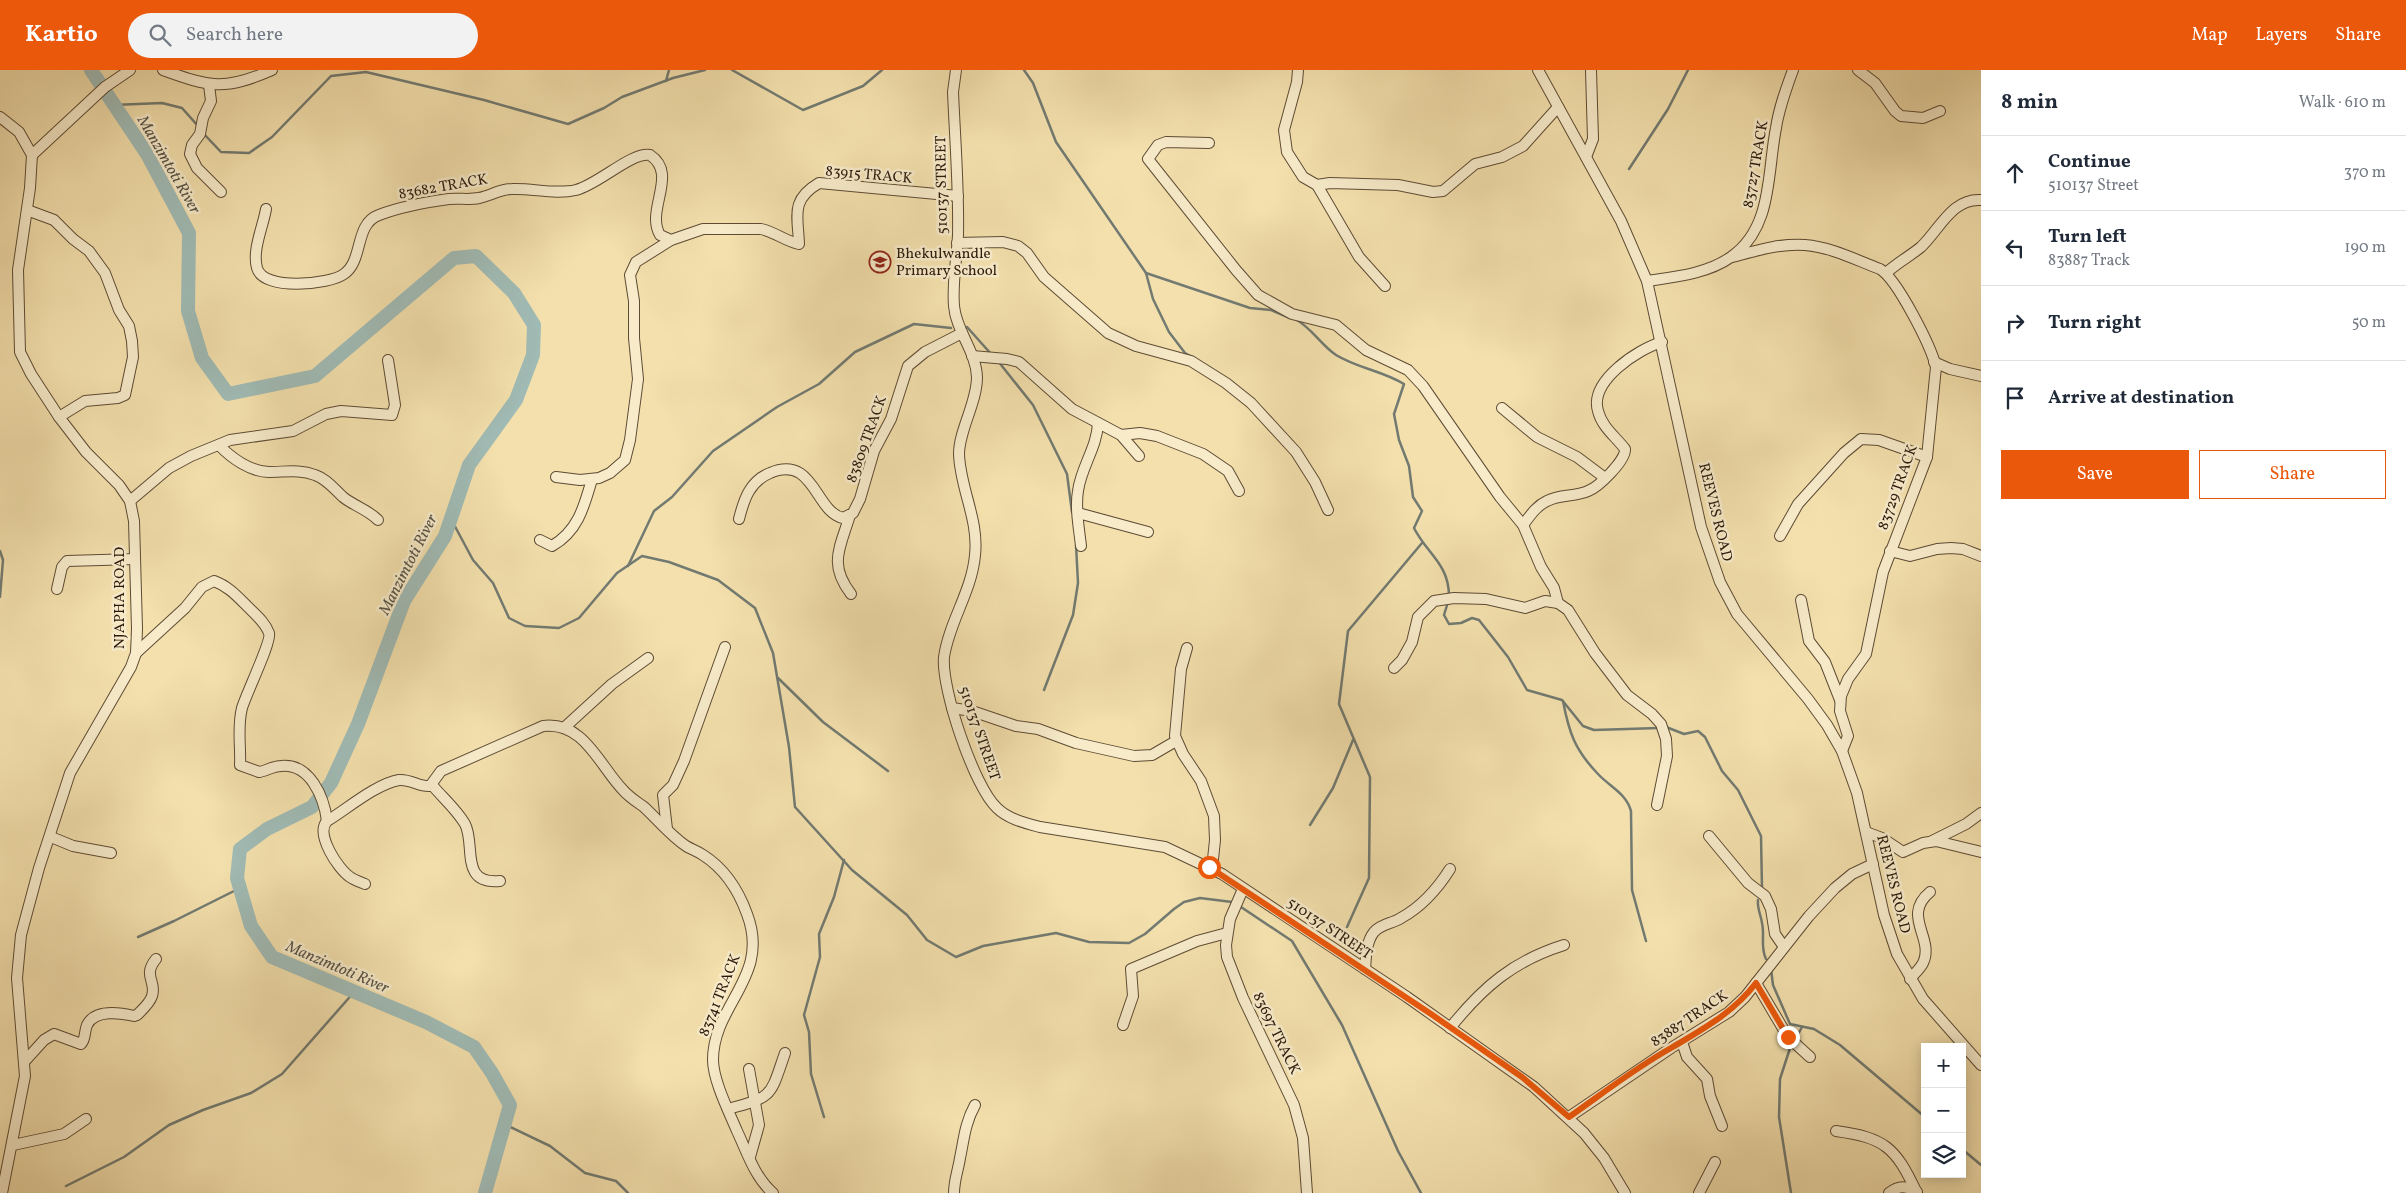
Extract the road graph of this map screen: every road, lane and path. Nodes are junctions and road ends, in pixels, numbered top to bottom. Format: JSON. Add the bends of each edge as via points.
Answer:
{"nodes":[{"id":1,"x":130,"y":70,"type":"edge"},
{"id":2,"x":163,"y":70,"type":"edge"},
{"id":3,"x":272,"y":70,"type":"edge"},
{"id":4,"x":956,"y":70,"type":"edge"},
{"id":5,"x":1298,"y":70,"type":"edge"},
{"id":6,"x":1538,"y":70,"type":"edge"},
{"id":7,"x":1592,"y":70,"type":"edge"},
{"id":8,"x":1793,"y":70,"type":"edge"},
{"id":9,"x":1858,"y":70,"type":"edge"},
{"id":10,"x":209,"y":85,"type":"junction"},
{"id":11,"x":1558,"y":107,"type":"junction"},
{"id":12,"x":1940,"y":112,"type":"dead end"},
{"id":13,"x":0,"y":117,"type":"edge"},
{"id":14,"x":1209,"y":143,"type":"dead end"},
{"id":15,"x":32,"y":155,"type":"junction"},
{"id":16,"x":1586,"y":157,"type":"junction"},
{"id":17,"x":1321,"y":184,"type":"junction"},
{"id":18,"x":221,"y":192,"type":"dead end"},
{"id":19,"x":958,"y":196,"type":"junction"},
{"id":20,"x":1981,"y":200,"type":"edge"},
{"id":21,"x":266,"y":209,"type":"dead end"},
{"id":22,"x":27,"y":210,"type":"junction"},
{"id":23,"x":671,"y":240,"type":"junction"},
{"id":24,"x":957,"y":243,"type":"junction"},
{"id":25,"x":1732,"y":257,"type":"junction"},
{"id":26,"x":1886,"y":273,"type":"junction"},
{"id":27,"x":1647,"y":281,"type":"junction"},
{"id":28,"x":1385,"y":286,"type":"dead end"},
{"id":29,"x":962,"y":333,"type":"junction"},
{"id":30,"x":1662,"y":342,"type":"junction"},
{"id":31,"x":972,"y":356,"type":"junction"},
{"id":32,"x":388,"y":360,"type":"dead end"},
{"id":33,"x":1934,"y":362,"type":"junction"},
{"id":34,"x":1981,"y":376,"type":"edge"},
{"id":35,"x":1502,"y":408,"type":"dead end"},
{"id":36,"x":59,"y":416,"type":"junction"},
{"id":37,"x":1098,"y":423,"type":"junction"},
{"id":38,"x":1121,"y":435,"type":"junction"},
{"id":39,"x":219,"y":445,"type":"junction"},
{"id":40,"x":1139,"y":456,"type":"dead end"},
{"id":41,"x":1927,"y":457,"type":"junction"},
{"id":42,"x":556,"y":477,"type":"dead end"},
{"id":43,"x":1605,"y":478,"type":"junction"},
{"id":44,"x":592,"y":480,"type":"junction"},
{"id":45,"x":1239,"y":491,"type":"dead end"},
{"id":46,"x":130,"y":501,"type":"junction"},
{"id":47,"x":1328,"y":510,"type":"dead end"},
{"id":48,"x":1078,"y":513,"type":"junction"},
{"id":49,"x":850,"y":515,"type":"junction"},
{"id":50,"x":739,"y":519,"type":"dead end"},
{"id":51,"x":378,"y":520,"type":"dead end"},
{"id":52,"x":1523,"y":525,"type":"junction"},
{"id":53,"x":1148,"y":532,"type":"dead end"},
{"id":54,"x":1780,"y":536,"type":"dead end"},
{"id":55,"x":540,"y":540,"type":"dead end"},
{"id":56,"x":1081,"y":546,"type":"dead end"},
{"id":57,"x":1890,"y":551,"type":"junction"},
{"id":58,"x":1981,"y":554,"type":"edge"},
{"id":59,"x":135,"y":559,"type":"junction"},
{"id":60,"x":57,"y":589,"type":"dead end"},
{"id":61,"x":851,"y":594,"type":"dead end"},
{"id":62,"x":1801,"y":600,"type":"dead end"},
{"id":63,"x":1558,"y":603,"type":"junction"},
{"id":64,"x":725,"y":647,"type":"dead end"},
{"id":65,"x":1187,"y":648,"type":"dead end"},
{"id":66,"x":136,"y":652,"type":"junction"},
{"id":67,"x":648,"y":658,"type":"dead end"},
{"id":68,"x":1394,"y":668,"type":"dead end"},
{"id":69,"x":1840,"y":700,"type":"junction"},
{"id":70,"x":952,"y":708,"type":"junction"},
{"id":71,"x":565,"y":727,"type":"junction"},
{"id":72,"x":1176,"y":741,"type":"junction"},
{"id":73,"x":1842,"y":751,"type":"junction"},
{"id":74,"x":432,"y":785,"type":"junction"},
{"id":75,"x":1657,"y":804,"type":"dead end"},
{"id":76,"x":1981,"y":813,"type":"edge"},
{"id":77,"x":327,"y":821,"type":"junction"},
{"id":78,"x":667,"y":829,"type":"junction"},
{"id":79,"x":1866,"y":832,"type":"junction"},
{"id":80,"x":1709,"y":836,"type":"dead end"},
{"id":81,"x":51,"y":837,"type":"junction"},
{"id":82,"x":1929,"y":842,"type":"junction"},
{"id":83,"x":1981,"y":852,"type":"edge"},
{"id":84,"x":111,"y":853,"type":"dead end"},
{"id":85,"x":1872,"y":864,"type":"junction"},
{"id":86,"x":1212,"y":869,"type":"junction"},
{"id":87,"x":1450,"y":869,"type":"dead end"},
{"id":88,"x":500,"y":881,"type":"dead end"},
{"id":89,"x":365,"y":884,"type":"dead end"},
{"id":90,"x":1243,"y":889,"type":"junction"},
{"id":91,"x":1930,"y":892,"type":"dead end"},
{"id":92,"x":1227,"y":933,"type":"junction"},
{"id":93,"x":1564,"y":945,"type":"dead end"},
{"id":94,"x":1784,"y":947,"type":"junction"},
{"id":95,"x":156,"y":959,"type":"dead end"},
{"id":96,"x":1365,"y":969,"type":"junction"},
{"id":97,"x":1910,"y":979,"type":"junction"},
{"id":98,"x":1756,"y":983,"type":"junction"},
{"id":99,"x":1123,"y":1025,"type":"dead end"},
{"id":100,"x":1450,"y":1028,"type":"junction"},
{"id":101,"x":1682,"y":1042,"type":"junction"},
{"id":102,"x":785,"y":1053,"type":"dead end"},
{"id":103,"x":1810,"y":1056,"type":"dead end"},
{"id":104,"x":25,"y":1061,"type":"junction"},
{"id":105,"x":1981,"y":1065,"type":"edge"},
{"id":106,"x":749,"y":1068,"type":"dead end"},
{"id":107,"x":757,"y":1101,"type":"junction"},
{"id":108,"x":974,"y":1105,"type":"dead end"},
{"id":109,"x":728,"y":1109,"type":"junction"},
{"id":110,"x":1569,"y":1117,"type":"junction"},
{"id":111,"x":86,"y":1119,"type":"dead end"},
{"id":112,"x":1722,"y":1126,"type":"dead end"},
{"id":113,"x":1836,"y":1132,"type":"dead end"},
{"id":114,"x":13,"y":1145,"type":"junction"},
{"id":115,"x":750,"y":1157,"type":"junction"},
{"id":116,"x":1715,"y":1162,"type":"dead end"},
{"id":117,"x":1917,"y":1192,"type":"edge"},
{"id":118,"x":2,"y":1193,"type":"edge"},
{"id":119,"x":773,"y":1193,"type":"edge"},
{"id":120,"x":954,"y":1193,"type":"edge"},
{"id":121,"x":1307,"y":1193,"type":"edge"},
{"id":122,"x":1626,"y":1193,"type":"edge"},
{"id":123,"x":1699,"y":1193,"type":"edge"},
{"id":124,"x":1888,"y":1193,"type":"edge"}],
"edges":[{"from":1,"to":15,"type":"street","via":[[105,87]]},
{"from":2,"to":10,"type":"street"},
{"from":3,"to":10,"type":"street","via":[[250,80]]},
{"from":4,"to":19,"type":"street","name":"510137 STREET","via":[[953,92]]},
{"from":5,"to":17,"type":"street","via":[[1286,117],[1285,142],[1301,173],[1308,181]]},
{"from":6,"to":11,"type":"street","name":"REEVES ROAD"},
{"from":7,"to":16,"type":"street","via":[[1593,139]]},
{"from":8,"to":25,"type":"street","name":"83727 TRACK","via":[[1775,129],[1762,214]]},
{"from":9,"to":12,"type":"street","via":[[1875,83],[1901,116],[1923,118]]},
{"from":10,"to":18,"type":"street","via":[[211,101],[190,154],[197,168]]},
{"from":11,"to":16,"type":"street","name":"REEVES ROAD"},
{"from":11,"to":17,"type":"street","via":[[1523,146],[1502,157],[1475,164],[1443,191]]},
{"from":13,"to":15,"type":"street","via":[[19,132]]},
{"from":14,"to":52,"type":"street","via":[[1166,142],[1158,145],[1148,159],[1258,295],[1292,314],[1336,325],[1366,350],[1402,366],[1415,376]]},
{"from":15,"to":22,"type":"street","name":"NJAPHA ROAD"},
{"from":16,"to":27,"type":"street","name":"REEVES ROAD","via":[[1631,242]]},
{"from":17,"to":28,"type":"street","via":[[1359,257]]},
{"from":19,"to":23,"type":"street","name":"83915 TRACK","via":[[820,183],[798,204],[799,244],[786,241],[769,230],[751,229],[703,229]]},
{"from":19,"to":24,"type":"street","name":"510137 STREET"},
{"from":20,"to":26,"type":"street","via":[[1960,204],[1923,245]]},
{"from":21,"to":23,"type":"street","name":"83682 TRACK","via":[[257,249],[259,273],[273,282],[327,282],[352,267],[365,226],[377,216],[430,202],[481,198],[510,188],[577,190],[640,155],[650,155],[662,168],[656,227],[660,235]]},
{"from":22,"to":36,"type":"street","name":"NJAPHA ROAD","via":[[18,270],[20,352]]},
{"from":22,"to":36,"type":"street","via":[[54,220],[89,251],[105,273],[118,310],[129,326],[132,341],[133,357],[125,395],[78,403]]},
{"from":23,"to":44,"type":"street","via":[[632,267],[638,378],[630,440],[625,460]]},
{"from":24,"to":29,"type":"street","name":"510137 STREET","via":[[954,306]]},
{"from":24,"to":47,"type":"street","via":[[1003,242],[1018,246],[1044,277],[1108,333],[1136,346],[1191,361],[1226,383],[1251,403],[1296,452]]},
{"from":25,"to":26,"type":"street","via":[[1772,247],[1805,245],[1847,256]]},
{"from":25,"to":27,"type":"street","name":"83727 TRACK","via":[[1698,271]]},
{"from":26,"to":33,"type":"street","name":"83729 TRACK","via":[[1899,291]]},
{"from":27,"to":30,"type":"street","name":"REEVES ROAD"},
{"from":29,"to":31,"type":"street","name":"510137 STREET"},
{"from":29,"to":49,"type":"street","name":"83809 TRACK","via":[[925,352],[908,366],[891,419],[874,451],[864,489]]},
{"from":30,"to":43,"type":"street","via":[[1642,349],[1627,360],[1608,379],[1598,395],[1596,402],[1600,418],[1626,451]]},
{"from":30,"to":73,"type":"street","name":"REEVES ROAD","via":[[1702,527],[1720,582],[1737,614],[1808,699]]},
{"from":31,"to":37,"type":"street","via":[[1019,362],[1062,402]]},
{"from":31,"to":70,"type":"street","name":"510137 STREET","via":[[976,383],[959,456],[974,524],[976,550],[971,576],[947,641],[944,659]]},
{"from":32,"to":39,"type":"street","via":[[395,405],[392,415],[341,411],[326,414],[293,431],[230,440]]},
{"from":33,"to":34,"type":"street"},
{"from":33,"to":41,"type":"street","name":"83729 TRACK","via":[[1936,372]]},
{"from":35,"to":43,"type":"street","via":[[1537,437],[1576,457]]},
{"from":36,"to":46,"type":"street","name":"NJAPHA ROAD"},
{"from":37,"to":38,"type":"street"},
{"from":37,"to":48,"type":"street","via":[[1094,446],[1078,491]]},
{"from":38,"to":40,"type":"street"},
{"from":38,"to":45,"type":"street","via":[[1140,433],[1157,436],[1203,454],[1228,470]]},
{"from":39,"to":46,"type":"street","via":[[169,468]]},
{"from":39,"to":51,"type":"street","via":[[241,462],[259,470],[290,470],[315,475]]},
{"from":41,"to":54,"type":"street","via":[[1879,440],[1861,439],[1798,504]]},
{"from":41,"to":57,"type":"street","name":"83729 TRACK"},
{"from":42,"to":44,"type":"street"},
{"from":43,"to":52,"type":"street","via":[[1588,492],[1559,495],[1538,506]]},
{"from":44,"to":55,"type":"street","via":[[575,526],[552,546]]},
{"from":46,"to":59,"type":"street","name":"NJAPHA ROAD"},
{"from":48,"to":53,"type":"street"},
{"from":48,"to":56,"type":"street"},
{"from":49,"to":50,"type":"street","via":[[843,518],[835,515],[811,482],[788,470],[774,471],[759,478],[746,496]]},
{"from":49,"to":61,"type":"street","name":"83809 TRACK","via":[[837,566],[841,582]]},
{"from":52,"to":63,"type":"street"},
{"from":57,"to":58,"type":"street","via":[[1910,556],[1951,548]]},
{"from":57,"to":69,"type":"street","name":"83729 TRACK","via":[[1866,654],[1845,685]]},
{"from":59,"to":60,"type":"street","via":[[67,562],[62,567]]},
{"from":59,"to":66,"type":"street","name":"NJAPHA ROAD"},
{"from":62,"to":69,"type":"street","via":[[1809,641],[1825,662]]},
{"from":63,"to":68,"type":"street","via":[[1545,601],[1525,608],[1486,599],[1434,601],[1418,617],[1412,642]]},
{"from":63,"to":75,"type":"street","via":[[1568,610],[1627,695],[1661,724],[1667,756]]},
{"from":64,"to":78,"type":"street","via":[[684,761],[673,785],[663,795]]},
{"from":65,"to":72,"type":"street","via":[[1178,691]]},
{"from":66,"to":77,"type":"street","via":[[185,608],[205,585],[214,581],[225,585],[261,620],[269,634],[268,646],[241,709],[238,726],[240,765],[258,772],[280,766],[304,771],[323,802]]},
{"from":66,"to":81,"type":"street","name":"NJAPHA ROAD","via":[[124,680],[70,773]]},
{"from":67,"to":71,"type":"street","via":[[612,684]]},
{"from":69,"to":73,"type":"street","via":[[1848,736]]},
{"from":70,"to":72,"type":"street","via":[[1134,756],[1152,755]]},
{"from":70,"to":86,"type":"street","name":"510137 STREET","via":[[979,781],[990,800],[1004,813],[1040,827],[1164,847]]},
{"from":71,"to":74,"type":"street","via":[[543,726],[478,753],[441,771]]},
{"from":71,"to":78,"type":"street","name":"83741 TRACK","via":[[586,743],[624,792]]},
{"from":72,"to":86,"type":"street","via":[[1201,781],[1214,816]]},
{"from":73,"to":79,"type":"street","name":"REEVES ROAD"},
{"from":74,"to":77,"type":"street","via":[[426,787],[407,780],[393,782]]},
{"from":74,"to":88,"type":"street","via":[[466,825],[472,863],[478,876],[487,881]]},
{"from":76,"to":82,"type":"street"},
{"from":77,"to":89,"type":"street","via":[[323,830],[333,857],[347,875]]},
{"from":78,"to":109,"type":"street","name":"83741 TRACK","via":[[685,846],[716,864],[731,880],[748,915],[753,953],[746,979],[714,1042],[714,1069]]},
{"from":79,"to":82,"type":"street","via":[[1903,852]]},
{"from":79,"to":85,"type":"street","name":"REEVES ROAD"},
{"from":80,"to":94,"type":"street","via":[[1748,883],[1765,896],[1775,934]]},
{"from":81,"to":84,"type":"street","via":[[73,846]]},
{"from":81,"to":104,"type":"street","name":"NJAPHA ROAD","via":[[21,935],[17,978]]},
{"from":82,"to":83,"type":"street"},
{"from":85,"to":94,"type":"street","name":"83887 TRACK","via":[[1835,888]]},
{"from":85,"to":97,"type":"street","name":"REEVES ROAD","via":[[1890,933]]},
{"from":86,"to":90,"type":"street","name":"510137 STREET"},
{"from":87,"to":96,"type":"street","via":[[1420,905],[1374,932],[1368,944]]},
{"from":90,"to":92,"type":"street","name":"83697 TRACK"},
{"from":90,"to":96,"type":"street","name":"510137 STREET"},
{"from":91,"to":97,"type":"street","via":[[1919,905],[1924,958]]},
{"from":92,"to":99,"type":"street","via":[[1197,940],[1131,968],[1133,996]]},
{"from":92,"to":121,"type":"street","name":"83697 TRACK","via":[[1227,957],[1233,973],[1289,1092],[1298,1120],[1303,1138]]},
{"from":93,"to":100,"type":"street","via":[[1506,971],[1484,989]]},
{"from":94,"to":98,"type":"street","name":"83887 TRACK"},
{"from":95,"to":104,"type":"street","via":[[149,968],[152,997],[137,1015],[109,1013],[92,1020],[87,1024],[81,1044],[57,1034],[51,1035]]},
{"from":96,"to":100,"type":"street","name":"510137 STREET"},
{"from":97,"to":105,"type":"street","name":"REEVES ROAD","via":[[1937,1016]]},
{"from":98,"to":101,"type":"street","name":"83887 TRACK","via":[[1729,1012]]},
{"from":98,"to":103,"type":"street","via":[[1788,1037]]},
{"from":100,"to":110,"type":"street","name":"510137 STREET","via":[[1522,1077]]},
{"from":101,"to":110,"type":"street","name":"83887 TRACK"},
{"from":101,"to":112,"type":"street","via":[[1687,1057],[1707,1079]]},
{"from":102,"to":107,"type":"street","via":[[772,1090]]},
{"from":104,"to":114,"type":"street","name":"NJAPHA ROAD"},
{"from":106,"to":107,"type":"street"},
{"from":107,"to":109,"type":"street"},
{"from":107,"to":115,"type":"street","via":[[759,1132]]},
{"from":108,"to":120,"type":"street","via":[[963,1134]]},
{"from":109,"to":115,"type":"street","name":"83741 TRACK"},
{"from":110,"to":122,"type":"street","name":"510137 STREET","via":[[1604,1158]]},
{"from":111,"to":114,"type":"street","via":[[64,1134]]},
{"from":113,"to":117,"type":"street","via":[[1869,1137],[1892,1151],[1903,1164]]},
{"from":114,"to":118,"type":"street","name":"NJAPHA ROAD"},
{"from":115,"to":119,"type":"street","name":"83741 TRACK","via":[[762,1182]]},
{"from":116,"to":123,"type":"street"},
{"from":117,"to":124,"type":"street","via":[[1906,1186]]}]}
